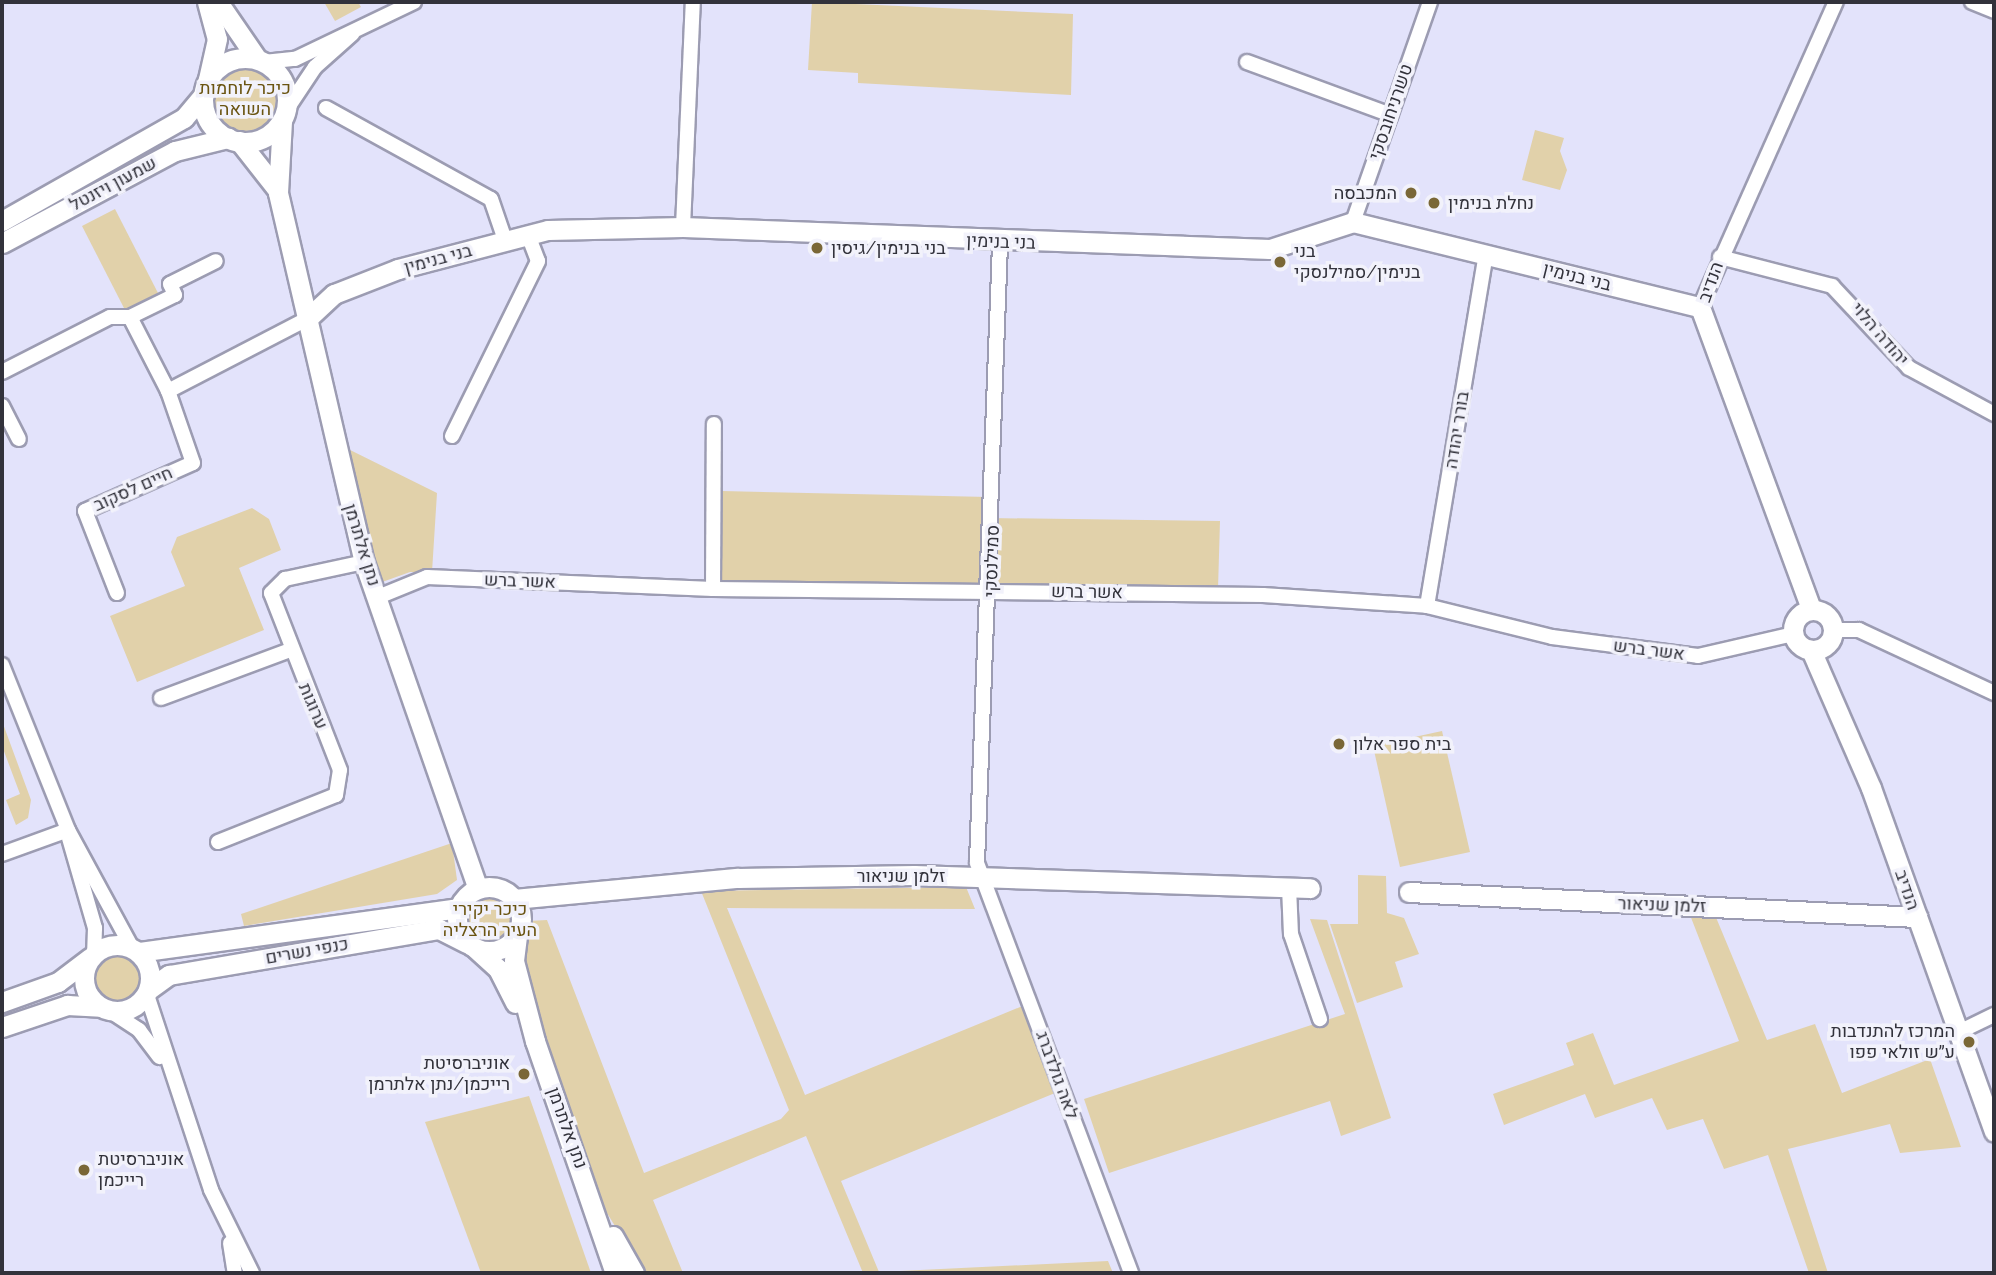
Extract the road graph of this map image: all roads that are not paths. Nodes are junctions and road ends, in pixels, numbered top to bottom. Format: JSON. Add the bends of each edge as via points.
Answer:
{"nodes":[{"id":1,"x":207,"y":2,"type":"edge"},
{"id":2,"x":218,"y":2,"type":"edge"},
{"id":3,"x":414,"y":2,"type":"edge"},
{"id":4,"x":693,"y":2,"type":"edge"},
{"id":5,"x":1413,"y":2,"type":"edge"},
{"id":6,"x":1836,"y":2,"type":"edge"},
{"id":7,"x":1972,"y":2,"type":"edge"},
{"id":8,"x":1429,"y":5,"type":"edge"},
{"id":9,"x":1994,"y":11,"type":"edge"},
{"id":10,"x":353,"y":33,"type":"junction"},
{"id":11,"x":260,"y":61,"type":"junction"},
{"id":12,"x":1247,"y":62,"type":"dead end"},
{"id":13,"x":205,"y":88,"type":"junction"},
{"id":14,"x":326,"y":108,"type":"dead end"},
{"id":15,"x":284,"y":115,"type":"junction"},
{"id":16,"x":1391,"y":115,"type":"junction"},
{"id":17,"x":233,"y":140,"type":"junction"},
{"id":18,"x":278,"y":192,"type":"junction"},
{"id":19,"x":2,"y":221,"type":"edge"},
{"id":20,"x":1353,"y":222,"type":"junction"},
{"id":21,"x":684,"y":227,"type":"junction"},
{"id":22,"x":528,"y":235,"type":"junction"},
{"id":23,"x":505,"y":240,"type":"junction"},
{"id":24,"x":2,"y":243,"type":"edge"},
{"id":25,"x":1000,"y":244,"type":"junction"},
{"id":26,"x":1486,"y":254,"type":"junction"},
{"id":27,"x":1720,"y":257,"type":"junction"},
{"id":28,"x":216,"y":261,"type":"dead end"},
{"id":29,"x":1700,"y":307,"type":"junction"},
{"id":30,"x":130,"y":317,"type":"junction"},
{"id":31,"x":307,"y":319,"type":"junction"},
{"id":32,"x":2,"y":372,"type":"edge"},
{"id":33,"x":168,"y":391,"type":"junction"},
{"id":34,"x":2,"y":406,"type":"edge"},
{"id":35,"x":1994,"y":414,"type":"edge"},
{"id":36,"x":714,"y":424,"type":"dead end"},
{"id":37,"x":452,"y":436,"type":"dead end"},
{"id":38,"x":19,"y":439,"type":"dead end"},
{"id":39,"x":364,"y":562,"type":"junction"},
{"id":40,"x":713,"y":589,"type":"junction"},
{"id":41,"x":991,"y":590,"type":"junction"},
{"id":42,"x":117,"y":593,"type":"dead end"},
{"id":43,"x":378,"y":597,"type":"junction"},
{"id":44,"x":1427,"y":606,"type":"junction"},
{"id":45,"x":1811,"y":609,"type":"junction"},
{"id":46,"x":1833,"y":631,"type":"junction"},
{"id":47,"x":1793,"y":634,"type":"junction"},
{"id":48,"x":290,"y":650,"type":"junction"},
{"id":49,"x":1811,"y":650,"type":"junction"},
{"id":50,"x":2,"y":665,"type":"edge"},
{"id":51,"x":1994,"y":693,"type":"edge"},
{"id":52,"x":161,"y":698,"type":"dead end"},
{"id":53,"x":68,"y":830,"type":"junction"},
{"id":54,"x":218,"y":842,"type":"dead end"},
{"id":55,"x":2,"y":854,"type":"edge"},
{"id":56,"x":983,"y":877,"type":"junction"},
{"id":57,"x":1289,"y":887,"type":"junction"},
{"id":58,"x":1310,"y":888,"type":"dead end"},
{"id":59,"x":478,"y":889,"type":"junction"},
{"id":60,"x":1409,"y":892,"type":"dead end"},
{"id":61,"x":514,"y":899,"type":"junction"},
{"id":62,"x":459,"y":908,"type":"junction"},
{"id":63,"x":1917,"y":917,"type":"junction"},
{"id":64,"x":517,"y":936,"type":"junction"},
{"id":65,"x":471,"y":946,"type":"junction"},
{"id":66,"x":135,"y":950,"type":"junction"},
{"id":67,"x":92,"y":956,"type":"junction"},
{"id":68,"x":147,"y":992,"type":"junction"},
{"id":69,"x":2,"y":1002,"type":"edge"},
{"id":70,"x":105,"y":1009,"type":"junction"},
{"id":71,"x":1994,"y":1015,"type":"edge"},
{"id":72,"x":1320,"y":1018,"type":"dead end"},
{"id":73,"x":2,"y":1027,"type":"edge"},
{"id":74,"x":1959,"y":1032,"type":"junction"},
{"id":75,"x":536,"y":1041,"type":"junction"},
{"id":76,"x":167,"y":1070,"type":"junction"},
{"id":77,"x":1994,"y":1132,"type":"edge"},
{"id":78,"x":600,"y":1214,"type":"junction"},
{"id":79,"x":227,"y":1228,"type":"junction"},
{"id":80,"x":235,"y":1273,"type":"edge"},
{"id":81,"x":252,"y":1273,"type":"edge"},
{"id":82,"x":615,"y":1273,"type":"edge"},
{"id":83,"x":634,"y":1273,"type":"edge"},
{"id":84,"x":1131,"y":1273,"type":"edge"}],
"edges":[{"from":1,"to":13,"type":"street","via":[[217,39]]},
{"from":2,"to":11,"type":"street"},
{"from":3,"to":10,"type":"street"},
{"from":4,"to":21,"type":"street"},
{"from":5,"to":8,"type":"street"},
{"from":6,"to":27,"type":"street","name":"הנדיב"},
{"from":7,"to":9,"type":"street"},
{"from":8,"to":16,"type":"street","name":"טשרניחובסקי"},
{"from":10,"to":11,"type":"street","via":[[295,60]]},
{"from":10,"to":15,"type":"street","via":[[315,66]]},
{"from":11,"to":13,"type":"street","via":[[225,62]]},
{"from":11,"to":15,"type":"street","via":[[282,80]]},
{"from":12,"to":16,"type":"street"},
{"from":13,"to":17,"type":"street","via":[[209,121]]},
{"from":13,"to":19,"type":"street","name":"שמעון ויזנטל","via":[[184,118]]},
{"from":14,"to":23,"type":"street","via":[[491,199]]},
{"from":15,"to":17,"type":"street","via":[[261,139]]},
{"from":15,"to":18,"type":"street","name":"נתן אלתרמן"},
{"from":16,"to":20,"type":"street","name":"טשרניחובסקי"},
{"from":17,"to":18,"type":"street","name":"נתן אלתרמן"},
{"from":17,"to":24,"type":"street","name":"שמעון ויזנטל","via":[[175,151]]},
{"from":18,"to":31,"type":"street","name":"נתן אלתרמן"},
{"from":20,"to":25,"type":"street","name":"בני בנימין","via":[[1270,249]]},
{"from":20,"to":26,"type":"street","name":"בני בנימין"},
{"from":21,"to":22,"type":"street","name":"בני בנימין"},
{"from":21,"to":25,"type":"street","name":"בני בנימין"},
{"from":22,"to":23,"type":"street","name":"בני בנימין"},
{"from":22,"to":37,"type":"street","via":[[538,261]]},
{"from":23,"to":31,"type":"street","name":"בני בנימין","via":[[334,294]]},
{"from":25,"to":41,"type":"street","name":"סמילנסקי"},
{"from":26,"to":29,"type":"street","name":"בני בנימין"},
{"from":26,"to":44,"type":"street","name":"בורר יהודה"},
{"from":27,"to":29,"type":"street","name":"הנדיב"},
{"from":27,"to":35,"type":"street","name":"יהודה הלוי","via":[[1832,286],[1909,368]]},
{"from":28,"to":30,"type":"street","via":[[170,284],[175,295]]},
{"from":29,"to":45,"type":"street","name":"הנדיב"},
{"from":30,"to":32,"type":"street","via":[[110,317]]},
{"from":30,"to":33,"type":"street","name":"חיים לסקוב"},
{"from":31,"to":33,"type":"street"},
{"from":31,"to":39,"type":"street","name":"נתן אלתרמן"},
{"from":33,"to":42,"type":"street","name":"חיים לסקוב","via":[[193,463],[85,511]]},
{"from":34,"to":38,"type":"street"},
{"from":36,"to":40,"type":"street"},
{"from":39,"to":43,"type":"street","name":"נתן אלתרמן"},
{"from":39,"to":48,"type":"street","name":"ערוגות","via":[[339,562],[276,584],[270,605]]},
{"from":40,"to":41,"type":"street","name":"אשר ברש"},
{"from":40,"to":43,"type":"street","name":"אשר ברש","via":[[427,577]]},
{"from":41,"to":44,"type":"street","name":"אשר ברש","via":[[1263,595]]},
{"from":41,"to":56,"type":"street","name":"סמילנסקי","via":[[977,850]]},
{"from":43,"to":59,"type":"street","name":"נתן אלתרמן"},
{"from":44,"to":47,"type":"street","name":"אשר ברש","via":[[1552,637],[1698,656]]},
{"from":45,"to":46,"type":"street","via":[[1827,615]]},
{"from":45,"to":47,"type":"street","via":[[1796,618]]},
{"from":46,"to":49,"type":"street","via":[[1826,645]]},
{"from":46,"to":51,"type":"street","via":[[1859,630]]},
{"from":47,"to":49,"type":"street"},
{"from":48,"to":52,"type":"street"},
{"from":48,"to":54,"type":"street","name":"ערוגות","via":[[340,770],[340,789],[331,799]]},
{"from":49,"to":63,"type":"street","name":"הנדיב","via":[[1871,788]]},
{"from":50,"to":53,"type":"street"},
{"from":53,"to":55,"type":"street"},
{"from":53,"to":66,"type":"street"},
{"from":53,"to":67,"type":"street","via":[[94,928]]},
{"from":56,"to":57,"type":"street","name":"זלמן שניאור"},
{"from":56,"to":61,"type":"street","name":"זלמן שניאור","via":[[738,878]]},
{"from":56,"to":84,"type":"street","name":"לאה גולדברג"},
{"from":57,"to":58,"type":"street","name":"זלמן שניאור"},
{"from":57,"to":72,"type":"street","via":[[1291,934]]},
{"from":59,"to":61,"type":"street","via":[[498,888]]},
{"from":59,"to":62,"type":"street"},
{"from":60,"to":63,"type":"street","name":"זלמן שניאור"},
{"from":61,"to":64,"type":"street","via":[[521,915]]},
{"from":62,"to":65,"type":"street","via":[[457,926]]},
{"from":62,"to":66,"type":"street","name":"כנפי נשרים"},
{"from":63,"to":74,"type":"street","name":"הנדיב"},
{"from":64,"to":65,"type":"street","via":[[497,951]]},
{"from":64,"to":75,"type":"street","name":"נתן אלתרמן","via":[[514,961]]},
{"from":65,"to":68,"type":"street","name":"כנפי נשרים","via":[[439,929],[169,975]]},
{"from":65,"to":75,"type":"street","name":"נתן אלתרמן","via":[[498,969]]},
{"from":66,"to":67,"type":"street","via":[[109,945]]},
{"from":66,"to":68,"type":"street","via":[[150,974]]},
{"from":67,"to":69,"type":"street","via":[[58,982]]},
{"from":67,"to":70,"type":"street","via":[[86,990]]},
{"from":68,"to":70,"type":"street","via":[[131,1009]]},
{"from":68,"to":76,"type":"street"},
{"from":70,"to":73,"type":"street","via":[[67,1005]]},
{"from":70,"to":76,"type":"street","via":[[139,1030]]},
{"from":71,"to":74,"type":"street"},
{"from":74,"to":77,"type":"street","name":"הנדיב"},
{"from":75,"to":78,"type":"street","name":"נתן אלתרמן"},
{"from":76,"to":79,"type":"street"},
{"from":78,"to":82,"type":"street","name":"נתן אלתרמן"},
{"from":78,"to":83,"type":"street","name":"נתן אלתרמן"},
{"from":79,"to":80,"type":"street"},
{"from":79,"to":81,"type":"street"}]}
